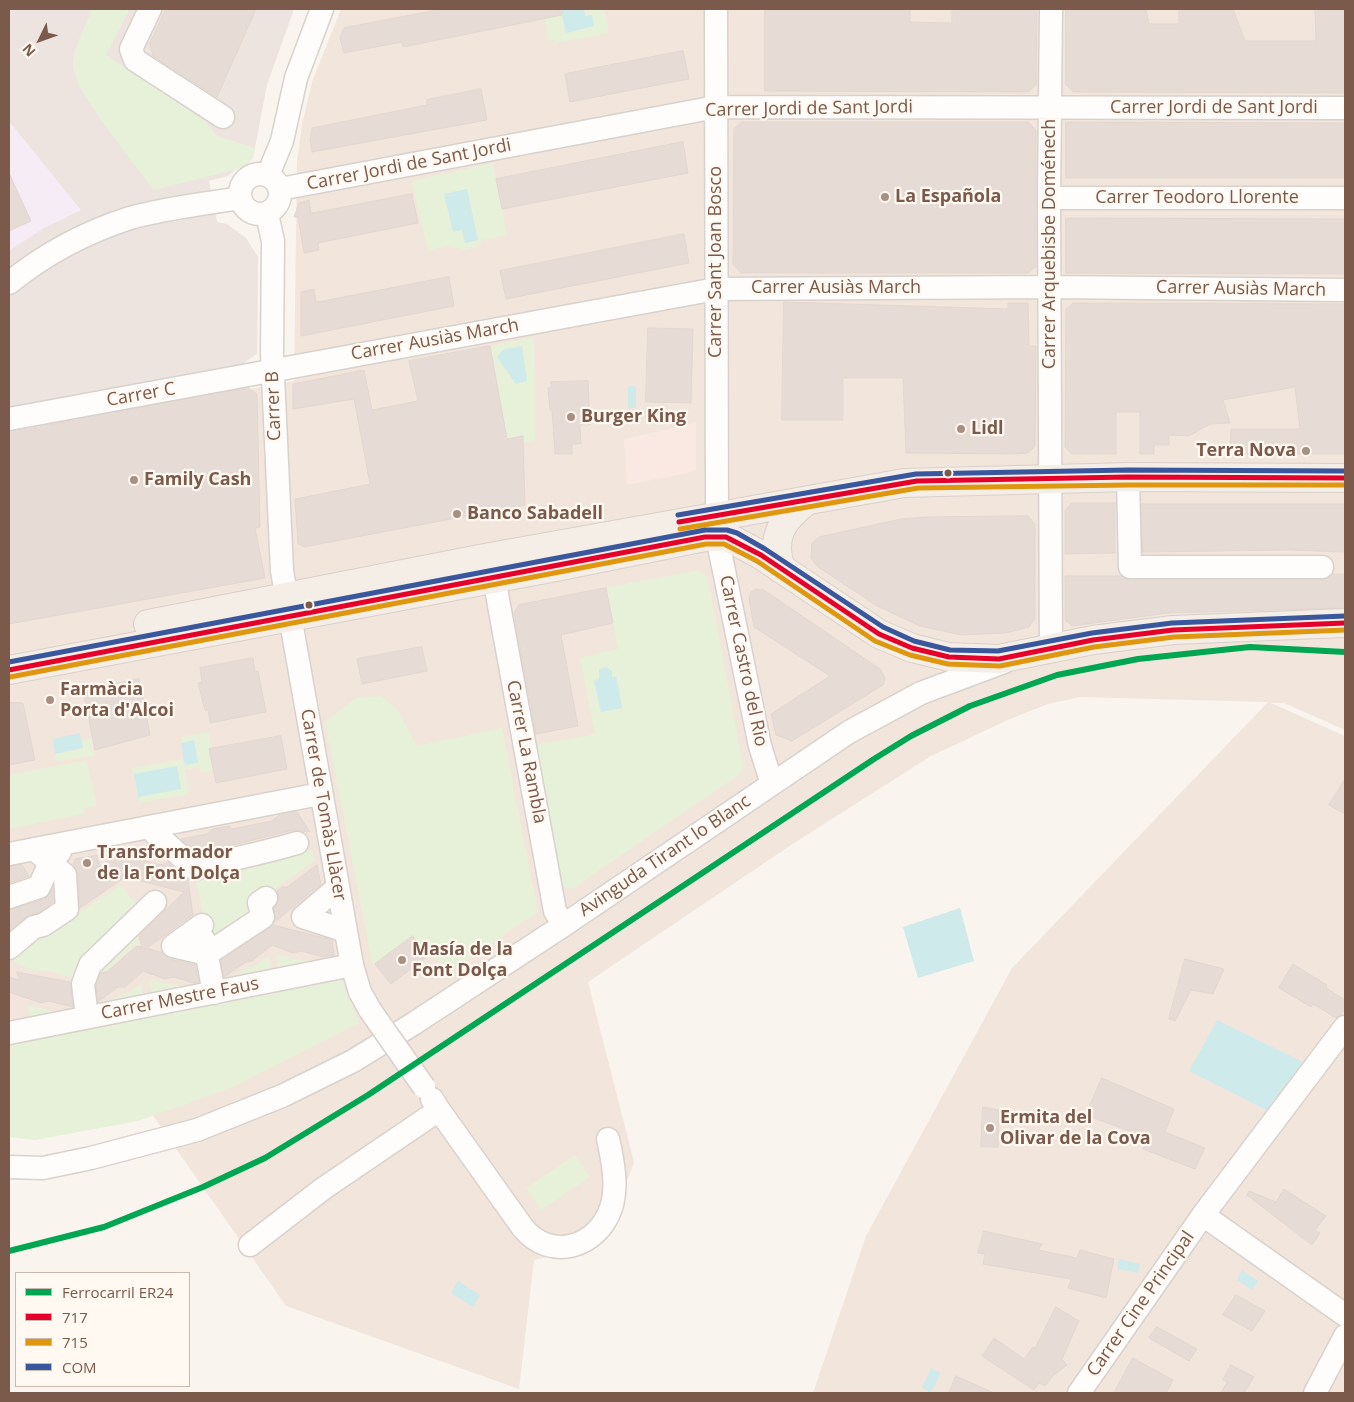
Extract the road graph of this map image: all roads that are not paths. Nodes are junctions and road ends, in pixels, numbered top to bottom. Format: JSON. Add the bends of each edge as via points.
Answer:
{"nodes":[{"id":1,"x":150,"y":9,"type":"edge"},
{"id":2,"x":322,"y":9,"type":"edge"},
{"id":3,"x":716,"y":9,"type":"edge"},
{"id":4,"x":1051,"y":9,"type":"edge"},
{"id":5,"x":716,"y":107,"type":"junction"},
{"id":6,"x":1051,"y":107,"type":"junction"},
{"id":7,"x":1345,"y":108,"type":"edge"},
{"id":8,"x":223,"y":117,"type":"dead end"},
{"id":9,"x":274,"y":182,"type":"junction"},
{"id":10,"x":240,"y":198,"type":"junction"},
{"id":11,"x":1049,"y":198,"type":"junction"},
{"id":12,"x":1345,"y":198,"type":"edge"},
{"id":13,"x":267,"y":214,"type":"junction"},
{"id":14,"x":9,"y":284,"type":"edge"},
{"id":15,"x":1050,"y":287,"type":"junction"},
{"id":16,"x":716,"y":288,"type":"junction"},
{"id":17,"x":1345,"y":290,"type":"edge"},
{"id":18,"x":274,"y":370,"type":"junction"},
{"id":19,"x":9,"y":419,"type":"edge"},
{"id":20,"x":1128,"y":478,"type":"junction"},
{"id":21,"x":1345,"y":478,"type":"edge"},
{"id":22,"x":1049,"y":479,"type":"junction"},
{"id":23,"x":808,"y":500,"type":"junction"},
{"id":24,"x":716,"y":526,"type":"junction"},
{"id":25,"x":1322,"y":567,"type":"dead end"},
{"id":26,"x":781,"y":569,"type":"junction"},
{"id":27,"x":494,"y":578,"type":"junction"},
{"id":28,"x":287,"y":608,"type":"junction"},
{"id":29,"x":1345,"y":623,"type":"edge"},
{"id":30,"x":1051,"y":648,"type":"junction"},
{"id":31,"x":9,"y":651,"type":"edge"},
{"id":32,"x":1022,"y":656,"type":"junction"},
{"id":33,"x":9,"y":670,"type":"edge"},
{"id":34,"x":772,"y":784,"type":"junction"},
{"id":35,"x":320,"y":794,"type":"junction"},
{"id":36,"x":148,"y":827,"type":"junction"},
{"id":37,"x":297,"y":843,"type":"dead end"},
{"id":38,"x":9,"y":854,"type":"edge"},
{"id":39,"x":42,"y":856,"type":"junction"},
{"id":40,"x":338,"y":887,"type":"junction"},
{"id":41,"x":9,"y":897,"type":"edge"},
{"id":42,"x":155,"y":902,"type":"dead end"},
{"id":43,"x":265,"y":913,"type":"dead end"},
{"id":44,"x":564,"y":925,"type":"junction"},
{"id":45,"x":346,"y":931,"type":"junction"},
{"id":46,"x":9,"y":948,"type":"edge"},
{"id":47,"x":207,"y":954,"type":"junction"},
{"id":48,"x":352,"y":965,"type":"junction"},
{"id":49,"x":214,"y":993,"type":"junction"},
{"id":50,"x":87,"y":1017,"type":"junction"},
{"id":51,"x":1345,"y":1027,"type":"edge"},
{"id":52,"x":9,"y":1033,"type":"edge"},
{"id":53,"x":439,"y":1110,"type":"junction"},
{"id":54,"x":608,"y":1139,"type":"dead end"},
{"id":55,"x":9,"y":1167,"type":"edge"},
{"id":56,"x":1203,"y":1215,"type":"junction"},
{"id":57,"x":250,"y":1246,"type":"dead end"},
{"id":58,"x":1345,"y":1315,"type":"edge"},
{"id":59,"x":1345,"y":1336,"type":"edge"},
{"id":60,"x":1079,"y":1393,"type":"edge"},
{"id":61,"x":1316,"y":1393,"type":"edge"}],
"edges":[{"from":1,"to":8,"type":"street","via":[[131,49],[136,60]]},
{"from":2,"to":9,"type":"street","via":[[296,78]]},
{"from":3,"to":5,"type":"street","name":"Carrer Sant Joan Bosco"},
{"from":4,"to":6,"type":"street","name":"Carrer Arquebisbe Doménech"},
{"from":5,"to":6,"type":"street","name":"Carrer Jordi de Sant Jordi"},
{"from":5,"to":9,"type":"street","name":"Carrer Jordi de Sant Jordi"},
{"from":5,"to":16,"type":"street","name":"Carrer Sant Joan Bosco"},
{"from":6,"to":7,"type":"street","name":"Carrer Jordi de Sant Jordi"},
{"from":6,"to":11,"type":"street","name":"Carrer Arquebisbe Doménech"},
{"from":9,"to":10,"type":"street","via":[[254,175],[241,188]]},
{"from":9,"to":13,"type":"street","via":[[280,201]]},
{"from":10,"to":13,"type":"street","via":[[248,210]]},
{"from":10,"to":14,"type":"street","via":[[123,221],[43,258]]},
{"from":11,"to":12,"type":"street","name":"Carrer Teodoro Llorente"},
{"from":11,"to":15,"type":"street","name":"Carrer Arquebisbe Doménech"},
{"from":13,"to":18,"type":"street","name":"Carrer B","via":[[273,240]]},
{"from":15,"to":16,"type":"street","name":"Carrer Ausiàs March"},
{"from":15,"to":17,"type":"street","name":"Carrer Ausiàs March"},
{"from":15,"to":22,"type":"street","name":"Carrer Arquebisbe Doménech"},
{"from":16,"to":18,"type":"street","name":"Carrer Ausiàs March"},
{"from":16,"to":24,"type":"street","name":"Carrer Sant Joan Bosco"},
{"from":18,"to":19,"type":"street","name":"Carrer C"},
{"from":18,"to":28,"type":"street","name":"Carrer B","via":[[279,540]]},
{"from":20,"to":21,"type":"main road"},
{"from":20,"to":22,"type":"main road"},
{"from":20,"to":25,"type":"street","via":[[1130,567]]},
{"from":22,"to":23,"type":"main road","via":[[904,482]]},
{"from":22,"to":30,"type":"street","name":"Carrer Arquebisbe Doménech"},
{"from":23,"to":24,"type":"main road"},
{"from":23,"to":26,"type":"main road","via":[[795,509],[782,525],[776,543]]},
{"from":24,"to":26,"type":"main road"},
{"from":24,"to":27,"type":"main road","via":[[705,537]]},
{"from":24,"to":28,"type":"main road"},
{"from":24,"to":34,"type":"street","name":"Carrer Castro del Rio","via":[[760,746]]},
{"from":26,"to":32,"type":"main road","via":[[856,620],[905,645],[969,660]]},
{"from":27,"to":28,"type":"main road"},
{"from":27,"to":44,"type":"street","name":"Carrer La Rambla","via":[[555,911]]},
{"from":28,"to":31,"type":"main road"},
{"from":28,"to":33,"type":"main road"},
{"from":28,"to":35,"type":"street","name":"Carrer de Tomàs Llàcer"},
{"from":29,"to":30,"type":"main road","name":"Avinguda Tirant lo Blanc","via":[[1173,630],[1127,634]]},
{"from":30,"to":32,"type":"main road","name":"Avinguda Tirant lo Blanc"},
{"from":32,"to":34,"type":"street","name":"Avinguda Tirant lo Blanc","via":[[921,693],[849,732]]},
{"from":34,"to":44,"type":"street","name":"Avinguda Tirant lo Blanc"},
{"from":35,"to":36,"type":"street"},
{"from":35,"to":40,"type":"street","name":"Carrer de Tomàs Llàcer"},
{"from":36,"to":37,"type":"street","via":[[195,870]]},
{"from":36,"to":39,"type":"street","via":[[68,842]]},
{"from":38,"to":39,"type":"street"},
{"from":39,"to":41,"type":"street","via":[[39,887]]},
{"from":39,"to":46,"type":"street","via":[[65,875],[67,909],[43,925],[34,927]]},
{"from":40,"to":45,"type":"street","name":"Carrer de Tomàs Llàcer"},
{"from":40,"to":45,"type":"street","via":[[303,917]]},
{"from":42,"to":50,"type":"street","via":[[90,965],[83,984]]},
{"from":43,"to":47,"type":"street"},
{"from":44,"to":55,"type":"street","name":"Avinguda Tirant lo Blanc","via":[[353,1061],[282,1096],[197,1130],[91,1158],[43,1168]]},
{"from":45,"to":48,"type":"street","name":"Carrer de Tomàs Llàcer"},
{"from":47,"to":47,"type":"street","via":[[201,921],[173,946]]},
{"from":47,"to":49,"type":"street"},
{"from":48,"to":49,"type":"street","name":"Carrer Mestre Faus"},
{"from":48,"to":53,"type":"street","name":"Carrer de Tomàs Llàcer","bridge":true,"via":[[360,992],[370,1010]]},
{"from":49,"to":50,"type":"street","name":"Carrer Mestre Faus"},
{"from":50,"to":52,"type":"street","name":"Carrer Mestre Faus"},
{"from":51,"to":56,"type":"street","name":"Carrer Cine Principal"},
{"from":53,"to":54,"type":"street","name":"Carrer de Tomàs Llàcer","via":[[528,1234],[553,1248],[583,1242],[607,1218],[614,1192],[613,1160]]},
{"from":53,"to":57,"type":"street","via":[[324,1188]]},
{"from":56,"to":58,"type":"street"},
{"from":56,"to":60,"type":"street","name":"Carrer Cine Principal"},
{"from":59,"to":61,"type":"street"}]}
